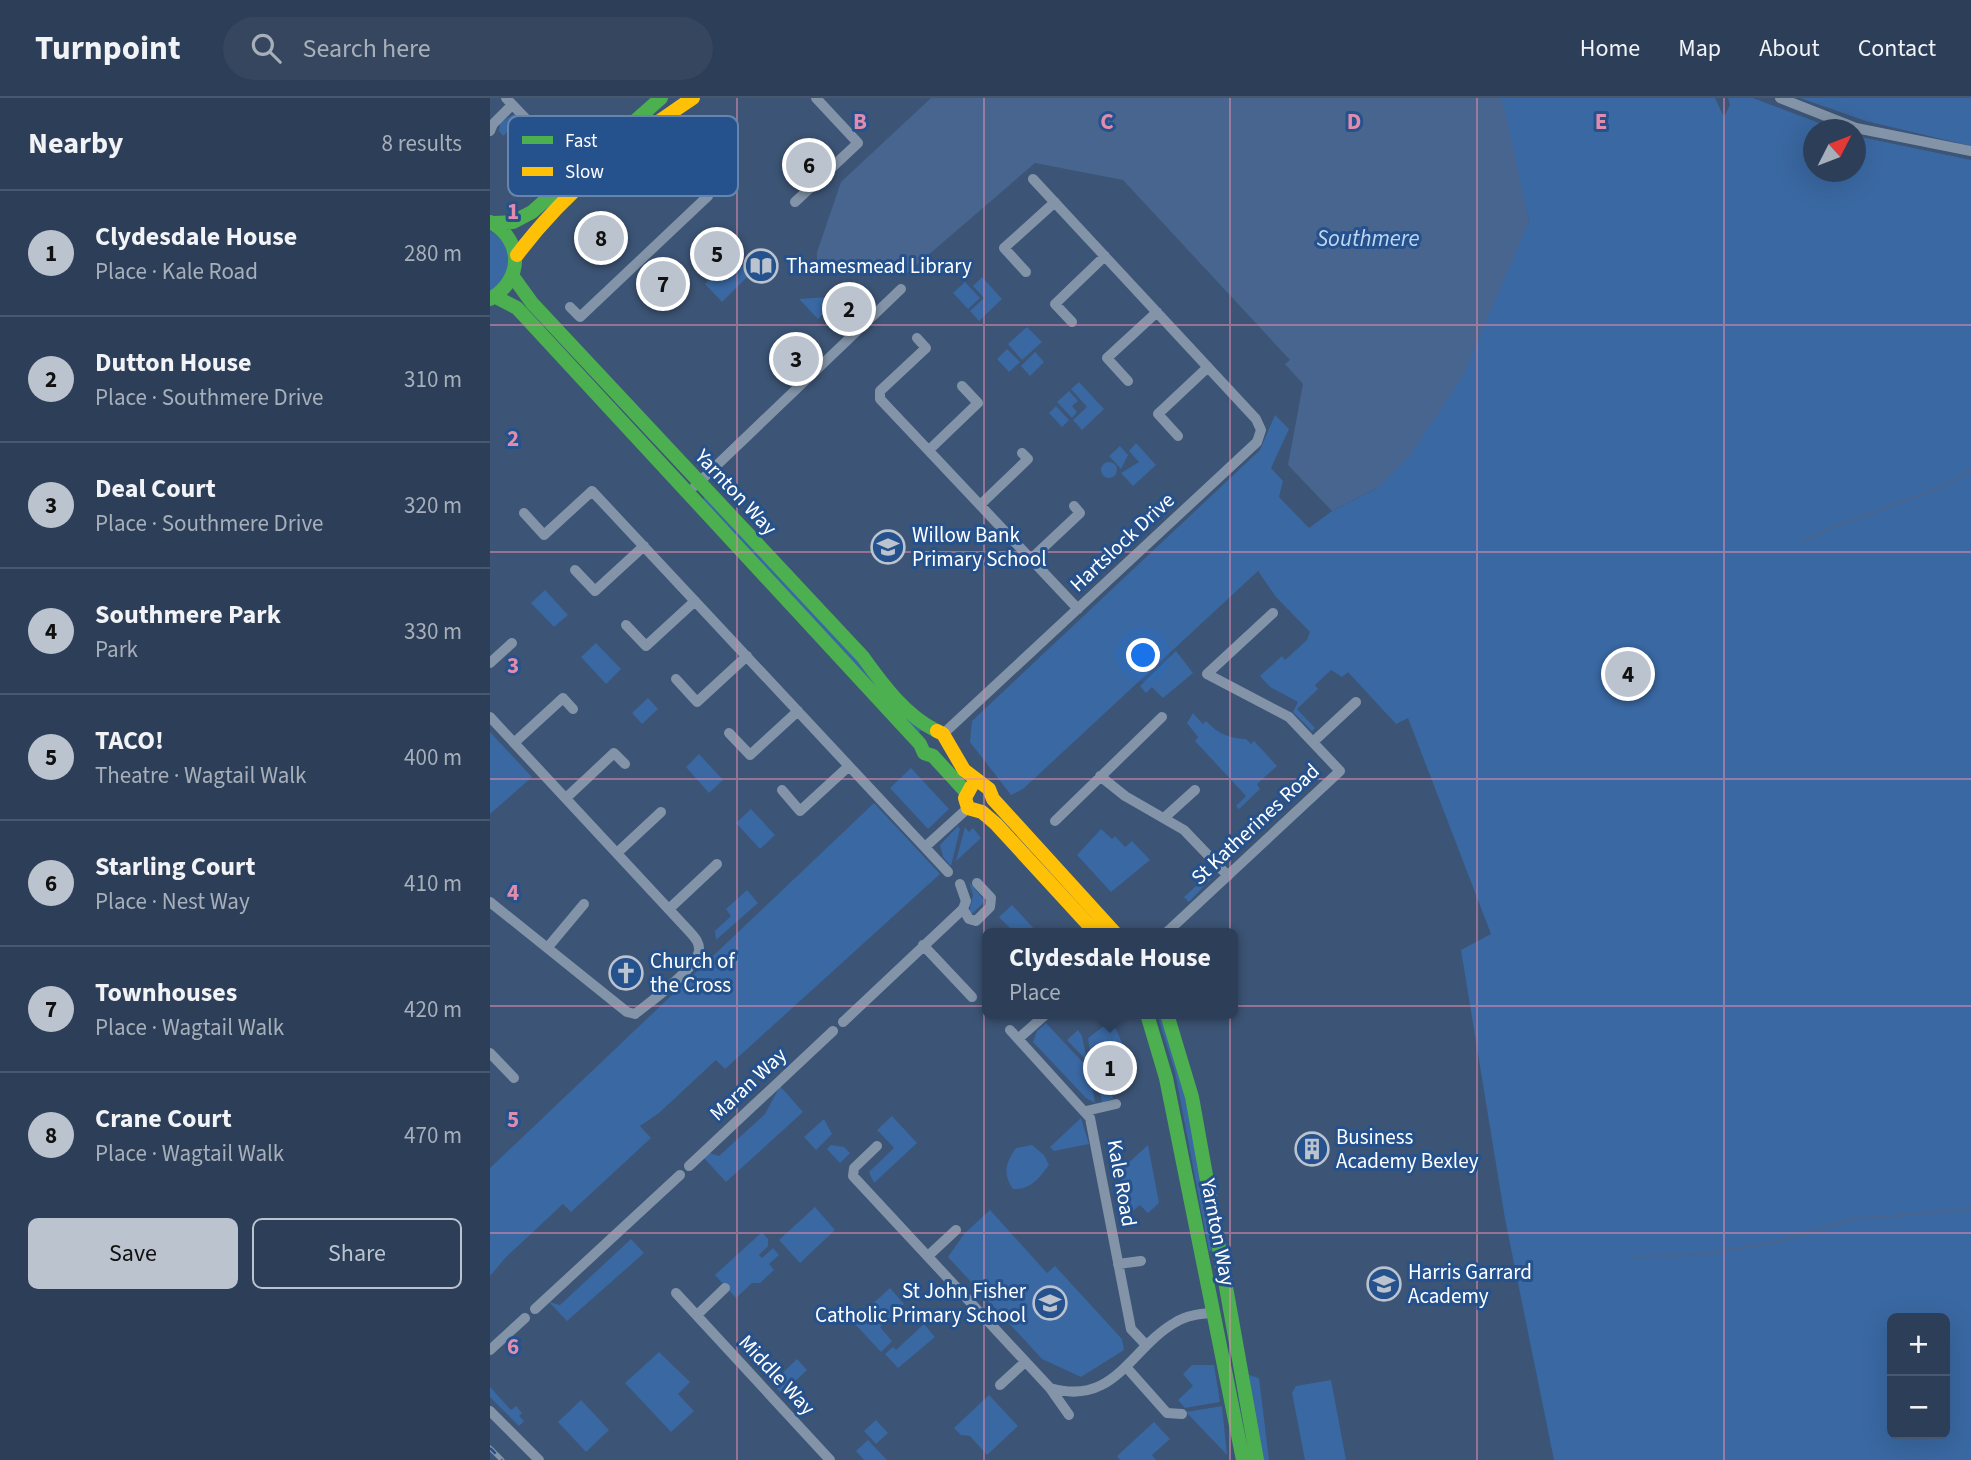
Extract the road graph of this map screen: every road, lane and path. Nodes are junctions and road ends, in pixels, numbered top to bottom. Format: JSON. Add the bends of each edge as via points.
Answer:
{"nodes":[{"id":1,"x":661,"y":98,"type":"edge"},
{"id":2,"x":692,"y":98,"type":"edge"},
{"id":3,"x":816,"y":98,"type":"edge"},
{"id":4,"x":1780,"y":98,"type":"edge"},
{"id":5,"x":509,"y":101,"type":"edge"},
{"id":6,"x":523,"y":116,"type":"edge"},
{"id":7,"x":640,"y":116,"type":"edge"},
{"id":8,"x":668,"y":116,"type":"edge"},
{"id":9,"x":490,"y":131,"type":"edge"},
{"id":10,"x":1971,"y":151,"type":"edge"},
{"id":11,"x":1033,"y":178,"type":"dead end"},
{"id":12,"x":550,"y":196,"type":"edge"},
{"id":13,"x":571,"y":196,"type":"edge"},
{"id":14,"x":708,"y":196,"type":"edge"},
{"id":15,"x":795,"y":202,"type":"dead end"},
{"id":16,"x":1055,"y":202,"type":"junction"},
{"id":17,"x":492,"y":222,"type":"edge"},
{"id":18,"x":517,"y":255,"type":"junction"},
{"id":19,"x":1105,"y":257,"type":"junction"},
{"id":20,"x":1026,"y":272,"type":"dead end"},
{"id":21,"x":513,"y":278,"type":"junction"},
{"id":22,"x":901,"y":289,"type":"dead end"},
{"id":23,"x":493,"y":298,"type":"edge"},
{"id":24,"x":570,"y":307,"type":"dead end"},
{"id":25,"x":1157,"y":312,"type":"junction"},
{"id":26,"x":1072,"y":322,"type":"dead end"},
{"id":27,"x":917,"y":338,"type":"dead end"},
{"id":28,"x":1208,"y":368,"type":"junction"},
{"id":29,"x":1128,"y":381,"type":"dead end"},
{"id":30,"x":962,"y":386,"type":"dead end"},
{"id":31,"x":1178,"y":436,"type":"dead end"},
{"id":32,"x":929,"y":450,"type":"junction"},
{"id":33,"x":1022,"y":453,"type":"dead end"},
{"id":34,"x":699,"y":483,"type":"junction"},
{"id":35,"x":687,"y":494,"type":"junction"},
{"id":36,"x":980,"y":505,"type":"junction"},
{"id":37,"x":1074,"y":506,"type":"dead end"},
{"id":38,"x":524,"y":513,"type":"dead end"},
{"id":39,"x":644,"y":545,"type":"junction"},
{"id":40,"x":1031,"y":559,"type":"junction"},
{"id":41,"x":575,"y":570,"type":"dead end"},
{"id":42,"x":695,"y":601,"type":"junction"},
{"id":43,"x":1078,"y":609,"type":"junction"},
{"id":44,"x":1273,"y":613,"type":"dead end"},
{"id":45,"x":626,"y":625,"type":"dead end"},
{"id":46,"x":512,"y":643,"type":"dead end"},
{"id":47,"x":747,"y":656,"type":"junction"},
{"id":48,"x":490,"y":663,"type":"edge"},
{"id":49,"x":676,"y":679,"type":"dead end"},
{"id":50,"x":1356,"y":702,"type":"dead end"},
{"id":51,"x":573,"y":709,"type":"dead end"},
{"id":52,"x":798,"y":711,"type":"junction"},
{"id":53,"x":490,"y":717,"type":"edge"},
{"id":54,"x":1161,"y":717,"type":"dead end"},
{"id":55,"x":729,"y":733,"type":"dead end"},
{"id":56,"x":941,"y":736,"type":"junction"},
{"id":57,"x":515,"y":742,"type":"junction"},
{"id":58,"x":1313,"y":743,"type":"junction"},
{"id":59,"x":920,"y":744,"type":"junction"},
{"id":60,"x":933,"y":757,"type":"junction"},
{"id":61,"x":625,"y":764,"type":"dead end"},
{"id":62,"x":849,"y":766,"type":"junction"},
{"id":63,"x":1100,"y":776,"type":"junction"},
{"id":64,"x":972,"y":788,"type":"junction"},
{"id":65,"x":1195,"y":789,"type":"dead end"},
{"id":66,"x":782,"y":790,"type":"dead end"},
{"id":67,"x":566,"y":798,"type":"junction"},
{"id":68,"x":993,"y":799,"type":"junction"},
{"id":69,"x":975,"y":810,"type":"junction"},
{"id":70,"x":661,"y":812,"type":"dead end"},
{"id":71,"x":1164,"y":818,"type":"junction"},
{"id":72,"x":1055,"y":821,"type":"dead end"},
{"id":73,"x":925,"y":847,"type":"junction"},
{"id":74,"x":617,"y":853,"type":"junction"},
{"id":75,"x":717,"y":864,"type":"dead end"},
{"id":76,"x":948,"y":872,"type":"dead end"},
{"id":77,"x":1228,"y":876,"type":"junction"},
{"id":78,"x":977,"y":883,"type":"dead end"},
{"id":79,"x":960,"y":884,"type":"dead end"},
{"id":80,"x":490,"y":902,"type":"edge"},
{"id":81,"x":584,"y":904,"type":"dead end"},
{"id":82,"x":668,"y":909,"type":"junction"},
{"id":83,"x":963,"y":909,"type":"junction"},
{"id":84,"x":1091,"y":928,"type":"edge"},
{"id":85,"x":1110,"y":928,"type":"edge"},
{"id":86,"x":1171,"y":928,"type":"edge"},
{"id":87,"x":923,"y":945,"type":"junction"},
{"id":88,"x":548,"y":947,"type":"junction"},
{"id":89,"x":972,"y":997,"type":"dead end"},
{"id":90,"x":1040,"y":1019,"type":"edge"},
{"id":91,"x":1148,"y":1019,"type":"edge"},
{"id":92,"x":1169,"y":1019,"type":"edge"},
{"id":93,"x":843,"y":1022,"type":"dead end"},
{"id":94,"x":1010,"y":1030,"type":"dead end"},
{"id":95,"x":833,"y":1031,"type":"dead end"},
{"id":96,"x":1018,"y":1039,"type":"junction"},
{"id":97,"x":490,"y":1053,"type":"edge"},
{"id":98,"x":514,"y":1078,"type":"dead end"},
{"id":99,"x":1116,"y":1104,"type":"dead end"},
{"id":100,"x":1086,"y":1111,"type":"junction"},
{"id":101,"x":877,"y":1146,"type":"dead end"},
{"id":102,"x":689,"y":1166,"type":"dead end"},
{"id":103,"x":680,"y":1175,"type":"dead end"},
{"id":104,"x":956,"y":1230,"type":"dead end"},
{"id":105,"x":928,"y":1256,"type":"junction"},
{"id":106,"x":1141,"y":1261,"type":"dead end"},
{"id":107,"x":1118,"y":1264,"type":"junction"},
{"id":108,"x":725,"y":1289,"type":"dead end"},
{"id":109,"x":676,"y":1293,"type":"dead end"},
{"id":110,"x":535,"y":1309,"type":"dead end"},
{"id":111,"x":1231,"y":1310,"type":"junction"},
{"id":112,"x":1212,"y":1312,"type":"junction"},
{"id":113,"x":697,"y":1315,"type":"junction"},
{"id":114,"x":525,"y":1318,"type":"dead end"},
{"id":115,"x":1146,"y":1345,"type":"junction"},
{"id":116,"x":490,"y":1350,"type":"edge"},
{"id":117,"x":1026,"y":1362,"type":"junction"},
{"id":118,"x":1127,"y":1368,"type":"junction"},
{"id":119,"x":1000,"y":1385,"type":"dead end"},
{"id":120,"x":1050,"y":1388,"type":"junction"},
{"id":121,"x":490,"y":1411,"type":"edge"},
{"id":122,"x":1182,"y":1414,"type":"dead end"},
{"id":123,"x":1069,"y":1415,"type":"dead end"},
{"id":124,"x":539,"y":1460,"type":"edge"},
{"id":125,"x":830,"y":1460,"type":"edge"},
{"id":126,"x":1243,"y":1460,"type":"edge"},
{"id":127,"x":1258,"y":1460,"type":"edge"}],
"edges":[{"from":1,"to":7,"type":"street"},
{"from":2,"to":8,"type":"street"},
{"from":3,"to":15,"type":"street","via":[[858,143]]},
{"from":4,"to":10,"type":"street","via":[[1856,128]]},
{"from":5,"to":6,"type":"street"},
{"from":5,"to":9,"type":"street"},
{"from":11,"to":16,"type":"street","name":"Hartslock Drive"},
{"from":12,"to":17,"type":"street","via":[[513,222]]},
{"from":13,"to":18,"type":"street"},
{"from":14,"to":24,"type":"street","via":[[580,317]]},
{"from":16,"to":19,"type":"street","name":"Hartslock Drive"},
{"from":16,"to":20,"type":"street","via":[[1004,248]]},
{"from":17,"to":18,"type":"street","via":[[510,237]]},
{"from":18,"to":21,"type":"street"},
{"from":19,"to":25,"type":"street","name":"Hartslock Drive"},
{"from":19,"to":26,"type":"street","via":[[1055,304]]},
{"from":21,"to":23,"type":"street"},
{"from":21,"to":34,"type":"street","name":"Yarnton Way"},
{"from":22,"to":34,"type":"street"},
{"from":23,"to":35,"type":"street","name":"Yarnton Way","via":[[517,309]]},
{"from":25,"to":28,"type":"street","name":"Hartslock Drive"},
{"from":25,"to":29,"type":"street","via":[[1107,358]]},
{"from":27,"to":32,"type":"street","via":[[926,348],[880,391],[880,399]]},
{"from":28,"to":31,"type":"street","via":[[1158,414]]},
{"from":28,"to":43,"type":"street","name":"Hartslock Drive","via":[[1256,419],[1261,430],[1257,442]]},
{"from":30,"to":32,"type":"street","via":[[978,403]]},
{"from":32,"to":36,"type":"street"},
{"from":33,"to":36,"type":"street","via":[[1028,459]]},
{"from":34,"to":35,"type":"street"},
{"from":34,"to":56,"type":"street","name":"Yarnton Way","via":[[863,657],[881,682],[921,723]]},
{"from":35,"to":59,"type":"street","name":"Yarnton Way"},
{"from":36,"to":40,"type":"street"},
{"from":37,"to":40,"type":"street","via":[[1080,513]]},
{"from":38,"to":39,"type":"street","via":[[544,535],[592,491]]},
{"from":39,"to":41,"type":"street","via":[[595,591]]},
{"from":39,"to":42,"type":"street"},
{"from":40,"to":43,"type":"street"},
{"from":42,"to":45,"type":"street","via":[[646,646]]},
{"from":42,"to":47,"type":"street"},
{"from":43,"to":56,"type":"street","name":"Hartslock Drive"},
{"from":44,"to":58,"type":"street","name":"St Katherines Road","via":[[1207,674],[1289,717]]},
{"from":46,"to":48,"type":"street"},
{"from":47,"to":49,"type":"street","via":[[697,702]]},
{"from":47,"to":52,"type":"street"},
{"from":50,"to":58,"type":"street"},
{"from":51,"to":57,"type":"street","via":[[563,698]]},
{"from":52,"to":55,"type":"street","via":[[750,755]]},
{"from":52,"to":62,"type":"street"},
{"from":53,"to":57,"type":"street"},
{"from":54,"to":63,"type":"street"},
{"from":56,"to":59,"type":"street","via":[[922,736]]},
{"from":56,"to":60,"type":"street","via":[[941,754]]},
{"from":56,"to":64,"type":"street","name":"Yarnton Way"},
{"from":57,"to":67,"type":"street"},
{"from":58,"to":77,"type":"street","name":"St Katherines Road","via":[[1340,771]]},
{"from":59,"to":60,"type":"street","name":"Yarnton Way","via":[[924,753]]},
{"from":60,"to":64,"type":"street","name":"Yarnton Way"},
{"from":61,"to":67,"type":"street","via":[[614,753]]},
{"from":62,"to":66,"type":"street","via":[[800,811]]},
{"from":62,"to":73,"type":"street"},
{"from":63,"to":71,"type":"street"},
{"from":63,"to":72,"type":"street"},
{"from":64,"to":68,"type":"street","name":"Yarnton Way","via":[[989,789]]},
{"from":64,"to":69,"type":"street"},
{"from":65,"to":71,"type":"street"},
{"from":67,"to":74,"type":"street"},
{"from":68,"to":69,"type":"street","via":[[990,807]]},
{"from":68,"to":85,"type":"street","name":"Yarnton Way"},
{"from":69,"to":73,"type":"street"},
{"from":69,"to":84,"type":"street"},
{"from":70,"to":74,"type":"street"},
{"from":71,"to":77,"type":"street","via":[[1184,830]]},
{"from":73,"to":76,"type":"street"},
{"from":74,"to":82,"type":"street"},
{"from":75,"to":82,"type":"street"},
{"from":77,"to":86,"type":"street","name":"St Katherines Road"},
{"from":78,"to":83,"type":"street","via":[[991,898],[990,907],[976,921]]},
{"from":79,"to":83,"type":"street","via":[[966,901]]},
{"from":80,"to":88,"type":"street"},
{"from":81,"to":88,"type":"street"},
{"from":82,"to":88,"type":"street","via":[[699,948],[696,959],[635,1014]]},
{"from":83,"to":87,"type":"street"},
{"from":87,"to":89,"type":"street"},
{"from":87,"to":93,"type":"street"},
{"from":90,"to":96,"type":"street"},
{"from":91,"to":112,"type":"street","name":"Yarnton Way","via":[[1166,1078]]},
{"from":92,"to":111,"type":"street","name":"Yarnton Way","via":[[1192,1097]]},
{"from":94,"to":96,"type":"street","name":"Kale Road"},
{"from":95,"to":102,"type":"street","name":"Maran Way"},
{"from":96,"to":100,"type":"street","name":"Kale Road"},
{"from":97,"to":98,"type":"street"},
{"from":99,"to":100,"type":"street"},
{"from":100,"to":107,"type":"street","name":"Kale Road"},
{"from":101,"to":105,"type":"street","via":[[854,1168],[853,1176]]},
{"from":103,"to":110,"type":"street"},
{"from":104,"to":105,"type":"street"},
{"from":105,"to":117,"type":"street"},
{"from":106,"to":107,"type":"street"},
{"from":107,"to":115,"type":"street","name":"Kale Road","via":[[1131,1328]]},
{"from":108,"to":113,"type":"street"},
{"from":109,"to":113,"type":"street","name":"Middle Way"},
{"from":111,"to":112,"type":"street"},
{"from":111,"to":127,"type":"street","name":"Yarnton Way"},
{"from":112,"to":115,"type":"street","via":[[1175,1322]]},
{"from":112,"to":126,"type":"street","name":"Yarnton Way"},
{"from":113,"to":125,"type":"street","name":"Middle Way"},
{"from":114,"to":116,"type":"street"},
{"from":115,"to":118,"type":"street"},
{"from":117,"to":119,"type":"street"},
{"from":117,"to":120,"type":"street"},
{"from":118,"to":120,"type":"street","via":[[1096,1387],[1064,1392]]},
{"from":118,"to":122,"type":"street","via":[[1167,1413]]},
{"from":120,"to":123,"type":"street"},
{"from":121,"to":124,"type":"street"}]}
